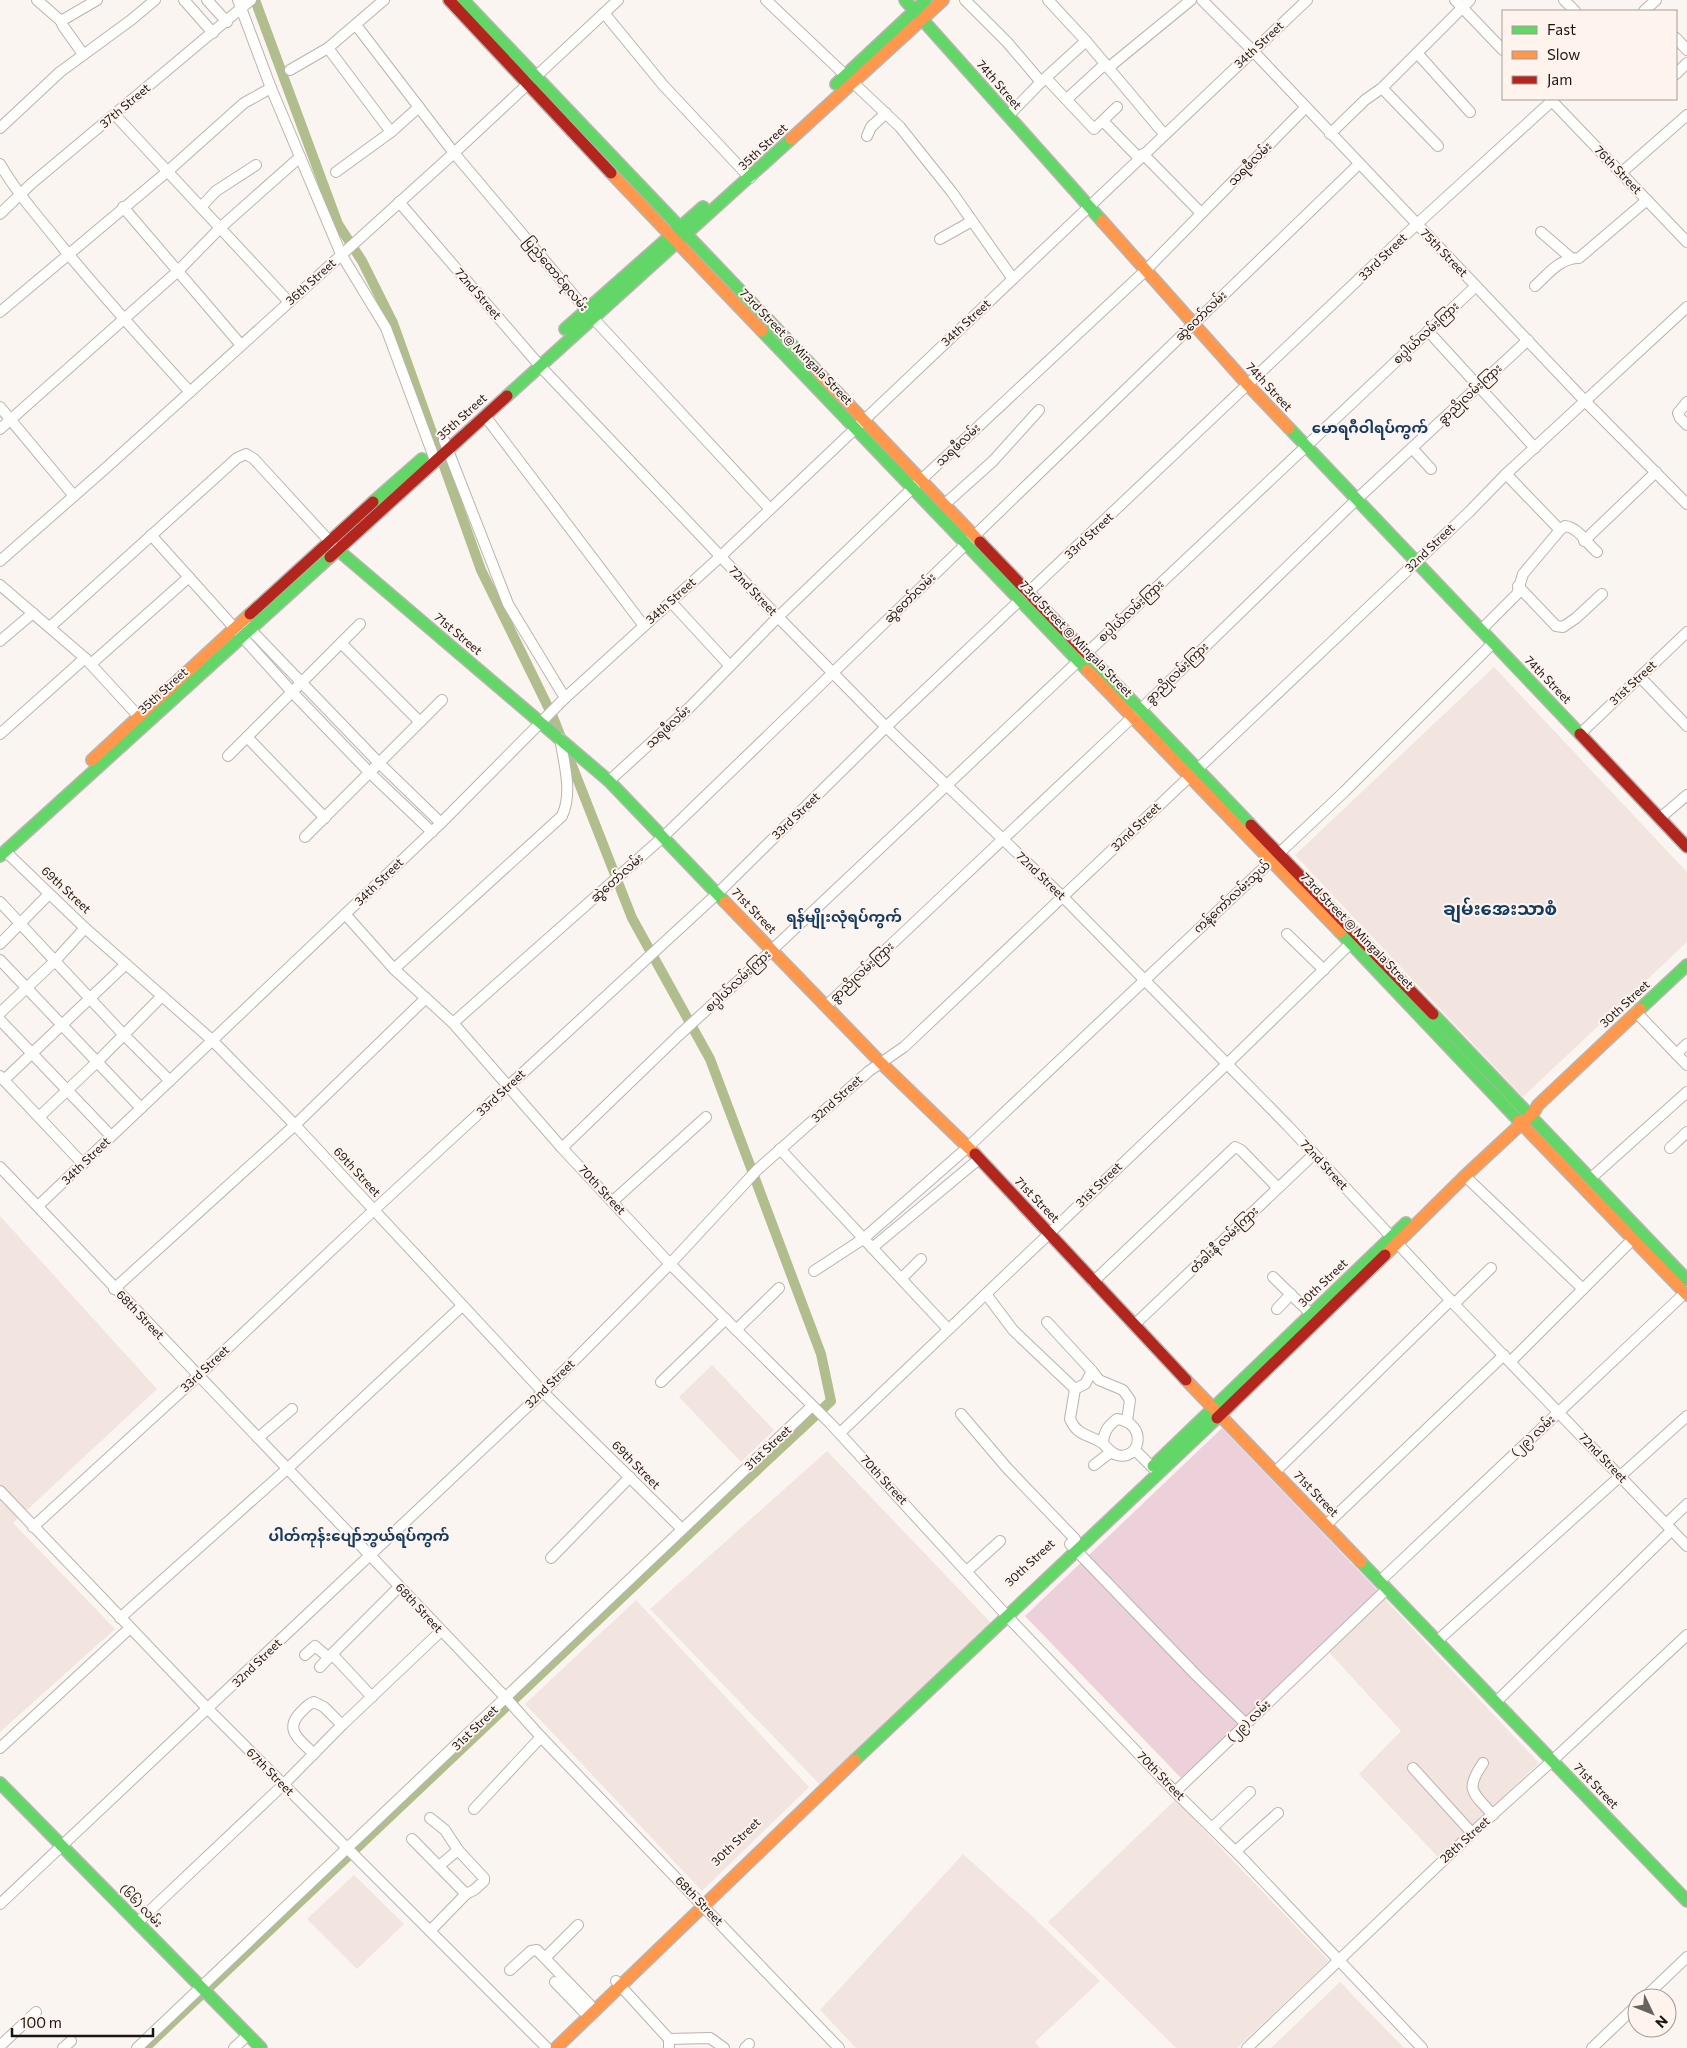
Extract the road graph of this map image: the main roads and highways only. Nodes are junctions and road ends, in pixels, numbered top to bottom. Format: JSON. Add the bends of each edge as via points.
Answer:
{"nodes":[{"id":1,"x":448,"y":0,"type":"edge"},
{"id":2,"x":463,"y":0,"type":"edge"},
{"id":3,"x":905,"y":0,"type":"edge"},
{"id":4,"x":926,"y":0,"type":"edge"},
{"id":5,"x":943,"y":0,"type":"edge"},
{"id":6,"x":919,"y":15,"type":"junction"},
{"id":7,"x":532,"y":81,"type":"junction"},
{"id":8,"x":683,"y":232,"type":"junction"},
{"id":9,"x":674,"y":240,"type":"junction"},
{"id":10,"x":537,"y":362,"type":"junction"},
{"id":11,"x":439,"y":450,"type":"junction"},
{"id":12,"x":388,"y":496,"type":"junction"},
{"id":13,"x":970,"y":539,"type":"junction"},
{"id":14,"x":338,"y":550,"type":"junction"},
{"id":15,"x":1083,"y":656,"type":"junction"},
{"id":16,"x":142,"y":720,"type":"junction"},
{"id":17,"x":1687,"y":847,"type":"edge"},
{"id":18,"x":1,"y":849,"type":"edge"},
{"id":19,"x":1274,"y":857,"type":"junction"},
{"id":20,"x":1687,"y":965,"type":"edge"},
{"id":21,"x":1523,"y":1118,"type":"junction"},
{"id":22,"x":1395,"y":1240,"type":"junction"},
{"id":23,"x":1687,"y":1280,"type":"edge"},
{"id":24,"x":1686,"y":1293,"type":"edge"},
{"id":25,"x":1216,"y":1412,"type":"junction"},
{"id":26,"x":0,"y":1783,"type":"edge"},
{"id":27,"x":1687,"y":1901,"type":"edge"},
{"id":28,"x":618,"y":1984,"type":"junction"},
{"id":29,"x":261,"y":2048,"type":"edge"},
{"id":30,"x":547,"y":2048,"type":"edge"},
{"id":31,"x":556,"y":2048,"type":"edge"}],
"edges":[{"from":1,"to":7,"type":"main road","name":"73rd Street @ Mingala Street"},
{"from":2,"to":7,"type":"main road","name":"73rd Street @ Mingala Street"},
{"from":3,"to":6,"type":"main road","name":"74th Street"},
{"from":4,"to":6,"type":"main road","name":"35th Street"},
{"from":5,"to":6,"type":"main road","name":"35th Street"},
{"from":6,"to":8,"type":"main road","name":"35th Street"},
{"from":6,"to":17,"type":"main road","name":"74th Street","via":[[1248,385]]},
{"from":7,"to":8,"type":"main road","name":"73rd Street @ Mingala Street"},
{"from":7,"to":9,"type":"main road","name":"73rd Street @ Mingala Street"},
{"from":8,"to":9,"type":"main road","name":"35th Street"},
{"from":8,"to":13,"type":"main road","name":"73rd Street @ Mingala Street","via":[[922,479]]},
{"from":9,"to":10,"type":"main road","name":"35th Street"},
{"from":9,"to":13,"type":"main road","name":"73rd Street @ Mingala Street","via":[[912,488]]},
{"from":10,"to":11,"type":"main road","name":"35th Street"},
{"from":10,"to":11,"type":"main road","name":"35th Street","via":[[485,416]]},
{"from":11,"to":12,"type":"main road","name":"35th Street"},
{"from":12,"to":14,"type":"main road","name":"35th Street"},
{"from":12,"to":16,"type":"main road","name":"35th Street","via":[[328,541],[238,623]]},
{"from":13,"to":15,"type":"main road","name":"73rd Street @ Mingala Street"},
{"from":14,"to":16,"type":"main road","name":"35th Street","via":[[247,633]]},
{"from":14,"to":25,"type":"main road","name":"71st Street","via":[[544,719],[561,739],[609,781],[881,1063],[968,1147]]},
{"from":15,"to":19,"type":"main road","name":"73rd Street @ Mingala Street","via":[[1198,768]]},
{"from":15,"to":19,"type":"main road","name":"73rd Street @ Mingala Street","via":[[1132,717],[1189,777]]},
{"from":16,"to":18,"type":"main road","name":"35th Street"},
{"from":19,"to":21,"type":"main road","name":"73rd Street @ Mingala Street","via":[[1354,940],[1427,1006]]},
{"from":20,"to":21,"type":"main road","name":"30th Street"},
{"from":21,"to":22,"type":"main road","name":"30th Street"},
{"from":21,"to":22,"type":"main road","name":"30th Street"},
{"from":21,"to":23,"type":"main road","name":"73rd Street @ Mingala Street","via":[[1590,1179]]},
{"from":21,"to":24,"type":"main road","name":"73rd Street @ Mingala Street","via":[[1632,1240]]},
{"from":22,"to":25,"type":"main road","name":"30th Street"},
{"from":22,"to":25,"type":"main road","name":"30th Street","via":[[1311,1314]]},
{"from":25,"to":27,"type":"main road","name":"71st Street"},
{"from":25,"to":28,"type":"main road","name":"30th Street","via":[[1074,1544]]},
{"from":26,"to":29,"type":"main road","name":"(၆၆) လမ်း"},
{"from":28,"to":30,"type":"main road","name":"30th Street","via":[[587,2008]]},
{"from":28,"to":31,"type":"main road","name":"30th Street"}]}
